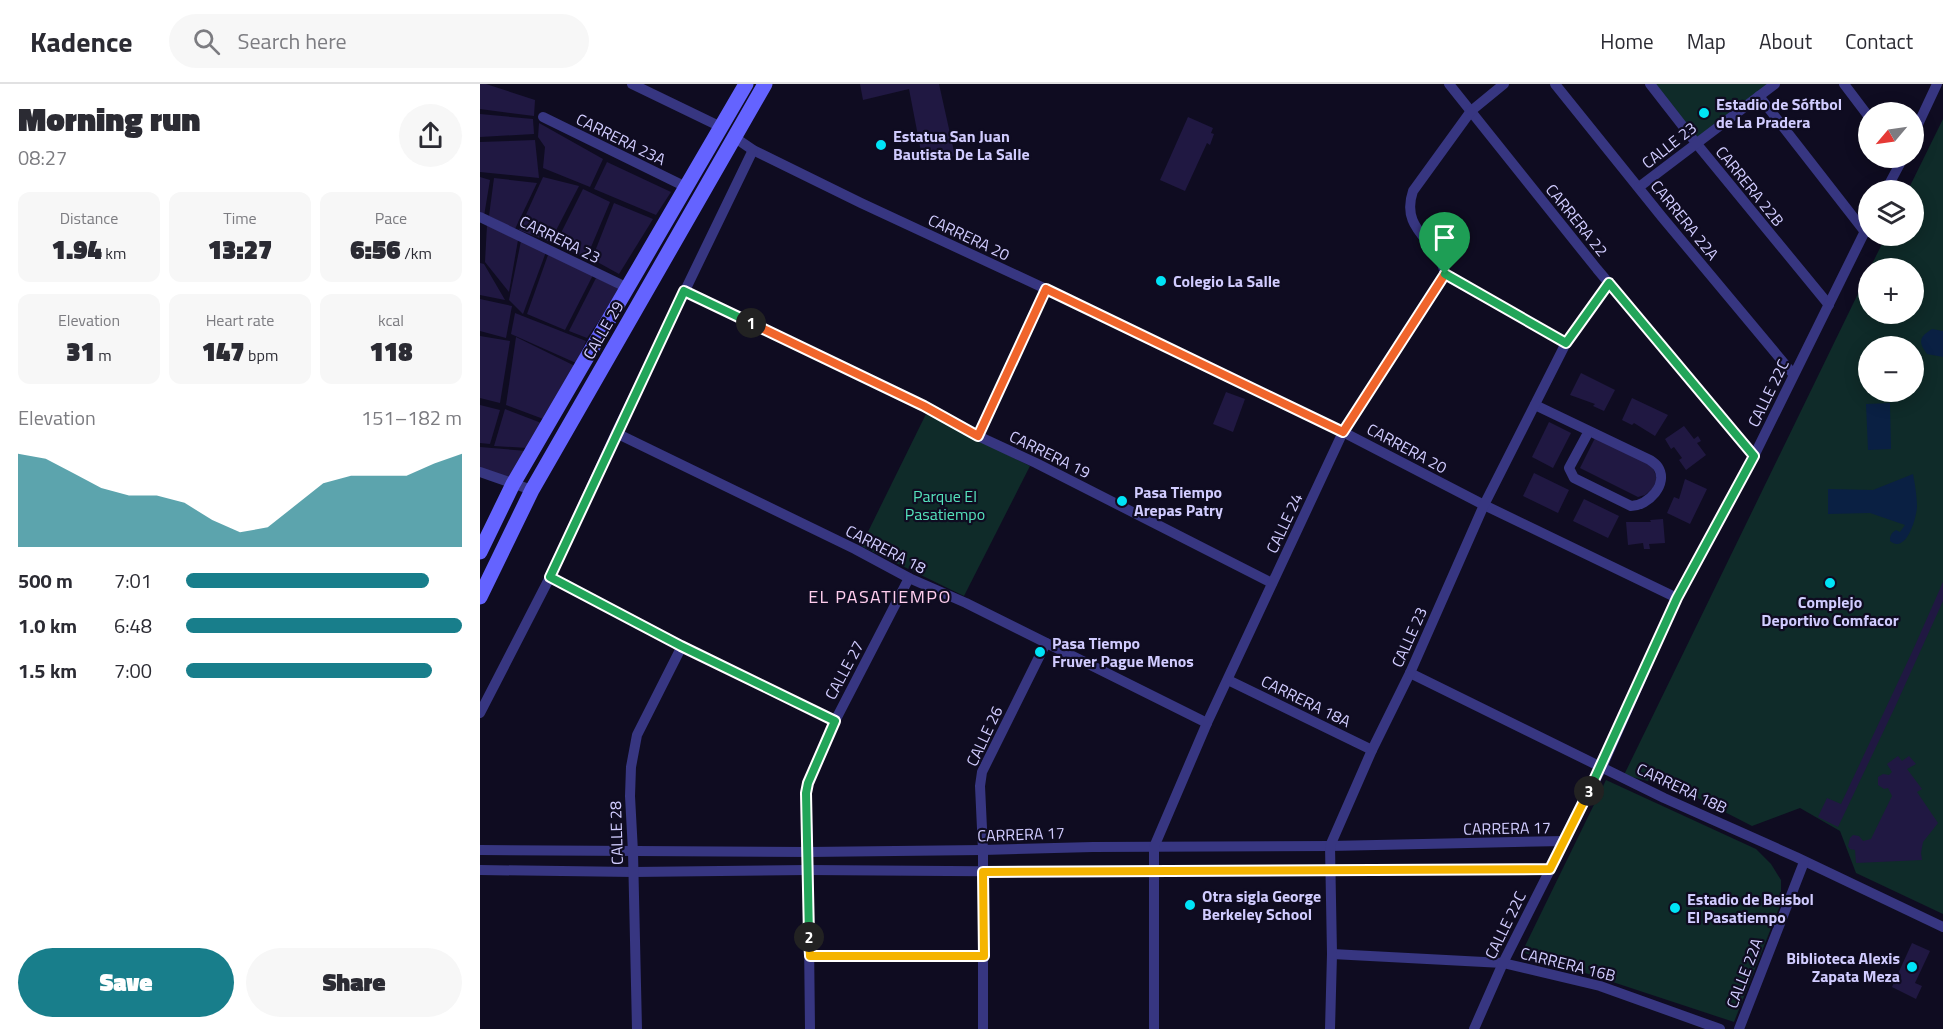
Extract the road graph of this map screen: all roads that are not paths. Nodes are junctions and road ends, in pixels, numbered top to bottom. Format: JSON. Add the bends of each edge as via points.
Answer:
{"nodes":[{"id":1,"x":632,"y":84,"type":"edge"},
{"id":2,"x":746,"y":84,"type":"edge"},
{"id":3,"x":765,"y":84,"type":"edge"},
{"id":4,"x":1449,"y":84,"type":"edge"},
{"id":5,"x":1504,"y":84,"type":"edge"},
{"id":6,"x":1555,"y":84,"type":"edge"},
{"id":7,"x":1650,"y":84,"type":"edge"},
{"id":8,"x":1775,"y":84,"type":"edge"},
{"id":9,"x":1844,"y":84,"type":"edge"},
{"id":10,"x":1937,"y":84,"type":"edge"},
{"id":11,"x":1759,"y":96,"type":"junction"},
{"id":12,"x":1858,"y":102,"type":"edge"},
{"id":13,"x":1472,"y":111,"type":"junction"},
{"id":14,"x":1924,"y":112,"type":"edge"},
{"id":15,"x":543,"y":117,"type":"dead end"},
{"id":16,"x":721,"y":127,"type":"junction"},
{"id":17,"x":734,"y":137,"type":"junction"},
{"id":18,"x":1696,"y":142,"type":"junction"},
{"id":19,"x":753,"y":150,"type":"junction"},
{"id":20,"x":686,"y":187,"type":"junction"},
{"id":21,"x":1639,"y":187,"type":"junction"},
{"id":22,"x":1858,"y":216,"type":"edge"},
{"id":23,"x":480,"y":217,"type":"edge"},
{"id":24,"x":1858,"y":245,"type":"edge"},
{"id":25,"x":1445,"y":274,"type":"junction"},
{"id":26,"x":1609,"y":283,"type":"junction"},
{"id":27,"x":628,"y":288,"type":"junction"},
{"id":28,"x":1046,"y":289,"type":"junction"},
{"id":29,"x":684,"y":291,"type":"junction"},
{"id":30,"x":1829,"y":305,"type":"junction"},
{"id":31,"x":1566,"y":343,"type":"junction"},
{"id":32,"x":1793,"y":374,"type":"junction"},
{"id":33,"x":1535,"y":405,"type":"junction"},
{"id":34,"x":1589,"y":431,"type":"junction"},
{"id":35,"x":1343,"y":432,"type":"junction"},
{"id":36,"x":616,"y":434,"type":"junction"},
{"id":37,"x":978,"y":436,"type":"junction"},
{"id":38,"x":1754,"y":456,"type":"junction"},
{"id":39,"x":480,"y":472,"type":"edge"},
{"id":40,"x":513,"y":484,"type":"junction"},
{"id":41,"x":532,"y":490,"type":"junction"},
{"id":42,"x":1484,"y":506,"type":"junction"},
{"id":43,"x":480,"y":552,"type":"edge"},
{"id":44,"x":550,"y":577,"type":"junction"},
{"id":45,"x":909,"y":578,"type":"junction"},
{"id":46,"x":1272,"y":584,"type":"junction"},
{"id":47,"x":480,"y":597,"type":"edge"},
{"id":48,"x":1677,"y":598,"type":"junction"},
{"id":49,"x":1046,"y":643,"type":"junction"},
{"id":50,"x":681,"y":646,"type":"junction"},
{"id":51,"x":1410,"y":673,"type":"junction"},
{"id":52,"x":1228,"y":680,"type":"junction"},
{"id":53,"x":480,"y":713,"type":"edge"},
{"id":54,"x":835,"y":721,"type":"junction"},
{"id":55,"x":1208,"y":723,"type":"junction"},
{"id":56,"x":1372,"y":750,"type":"junction"},
{"id":57,"x":1602,"y":767,"type":"junction"},
{"id":58,"x":1564,"y":841,"type":"junction"},
{"id":59,"x":1330,"y":846,"type":"junction"},
{"id":60,"x":1154,"y":847,"type":"junction"},
{"id":61,"x":480,"y":850,"type":"edge"},
{"id":62,"x":983,"y":850,"type":"junction"},
{"id":63,"x":633,"y":852,"type":"junction"},
{"id":64,"x":808,"y":852,"type":"junction"},
{"id":65,"x":1804,"y":862,"type":"junction"},
{"id":66,"x":1550,"y":869,"type":"junction"},
{"id":67,"x":480,"y":870,"type":"edge"},
{"id":68,"x":808,"y":870,"type":"junction"},
{"id":69,"x":1153,"y":871,"type":"junction"},
{"id":70,"x":1330,"y":871,"type":"junction"},
{"id":71,"x":633,"y":872,"type":"junction"},
{"id":72,"x":983,"y":872,"type":"junction"},
{"id":73,"x":1943,"y":927,"type":"edge"},
{"id":74,"x":1332,"y":954,"type":"junction"},
{"id":75,"x":810,"y":956,"type":"junction"},
{"id":76,"x":984,"y":956,"type":"junction"},
{"id":77,"x":1503,"y":963,"type":"junction"},
{"id":78,"x":637,"y":1029,"type":"edge"},
{"id":79,"x":810,"y":1029,"type":"edge"},
{"id":80,"x":983,"y":1029,"type":"edge"},
{"id":81,"x":1154,"y":1029,"type":"edge"},
{"id":82,"x":1330,"y":1029,"type":"edge"},
{"id":83,"x":1474,"y":1029,"type":"edge"},
{"id":84,"x":1720,"y":1029,"type":"edge"},
{"id":85,"x":1739,"y":1029,"type":"edge"}],
"edges":[{"from":1,"to":16,"type":"street"},
{"from":2,"to":16,"type":"main road","name":"CALLE 29"},
{"from":3,"to":17,"type":"main road","name":"CALLE 29"},
{"from":4,"to":13,"type":"street","name":"CARRERA 22"},
{"from":5,"to":13,"type":"street"},
{"from":6,"to":21,"type":"street","name":"CARRERA 22A"},
{"from":7,"to":18,"type":"street","name":"CARRERA 22B"},
{"from":8,"to":11,"type":"street","name":"CALLE 23"},
{"from":9,"to":12,"type":"street"},
{"from":10,"to":14,"type":"street"},
{"from":11,"to":18,"type":"street","name":"CALLE 23"},
{"from":11,"to":22,"type":"street"},
{"from":13,"to":25,"type":"street","via":[[1409,201],[1413,225],[1440,257]]},
{"from":13,"to":26,"type":"street","name":"CARRERA 22"},
{"from":15,"to":20,"type":"street","name":"CARRERA 23A"},
{"from":16,"to":20,"type":"main road","name":"CALLE 29"},
{"from":17,"to":19,"type":"street","name":"CARRERA 20"},
{"from":17,"to":41,"type":"main road","name":"CALLE 29"},
{"from":18,"to":21,"type":"street","name":"CALLE 23"},
{"from":18,"to":30,"type":"street","name":"CARRERA 22B"},
{"from":19,"to":28,"type":"street","name":"CARRERA 20"},
{"from":19,"to":29,"type":"street"},
{"from":20,"to":27,"type":"main road","name":"CALLE 29"},
{"from":21,"to":32,"type":"street","name":"CARRERA 22A"},
{"from":23,"to":27,"type":"street","name":"CARRERA 23"},
{"from":24,"to":30,"type":"street","name":"CALLE 22C"},
{"from":25,"to":31,"type":"street"},
{"from":25,"to":35,"type":"street","name":"CALLE 24"},
{"from":26,"to":31,"type":"street","name":"CALLE 23"},
{"from":26,"to":38,"type":"street","name":"CARRERA 22"},
{"from":27,"to":40,"type":"main road","name":"CALLE 29"},
{"from":28,"to":35,"type":"street","name":"CARRERA 20"},
{"from":28,"to":37,"type":"street"},
{"from":29,"to":36,"type":"street"},
{"from":29,"to":37,"type":"street","name":"CARRERA 19","via":[[914,401]]},
{"from":30,"to":32,"type":"street","name":"CALLE 22C"},
{"from":31,"to":33,"type":"street","name":"CALLE 23"},
{"from":32,"to":38,"type":"street","name":"CALLE 22C"},
{"from":33,"to":34,"type":"street"},
{"from":33,"to":42,"type":"street","name":"CALLE 23"},
{"from":34,"to":34,"type":"street","via":[[1658,467],[1661,476],[1657,490],[1648,501],[1632,506],[1574,478],[1569,468]]},
{"from":35,"to":42,"type":"street","name":"CARRERA 20"},
{"from":35,"to":46,"type":"street","name":"CALLE 24"},
{"from":36,"to":44,"type":"street"},
{"from":36,"to":45,"type":"street","name":"CARRERA 18"},
{"from":37,"to":46,"type":"street","name":"CARRERA 19"},
{"from":38,"to":48,"type":"street","name":"CALLE 22C"},
{"from":39,"to":40,"type":"street"},
{"from":40,"to":41,"type":"street"},
{"from":40,"to":43,"type":"main road","name":"CALLE 29"},
{"from":41,"to":47,"type":"main road","name":"CALLE 29"},
{"from":42,"to":48,"type":"street","name":"CARRERA 20"},
{"from":42,"to":51,"type":"street","name":"CALLE 23"},
{"from":44,"to":50,"type":"street"},
{"from":44,"to":53,"type":"street"},
{"from":45,"to":49,"type":"street","name":"CARRERA 18"},
{"from":45,"to":54,"type":"street","name":"CALLE 27"},
{"from":46,"to":52,"type":"street","name":"CALLE 24"},
{"from":48,"to":57,"type":"street","name":"CALLE 22C"},
{"from":49,"to":55,"type":"street","name":"CARRERA 18"},
{"from":49,"to":62,"type":"street","name":"CALLE 26","via":[[982,772]]},
{"from":50,"to":54,"type":"street"},
{"from":50,"to":63,"type":"street","name":"CALLE 28","via":[[637,735],[630,776]]},
{"from":51,"to":56,"type":"street","name":"CALLE 23"},
{"from":51,"to":57,"type":"street","name":"CARRERA 18B"},
{"from":52,"to":55,"type":"street","name":"CALLE 24"},
{"from":52,"to":56,"type":"street","name":"CARRERA 18A"},
{"from":54,"to":64,"type":"street","name":"CALLE 27","via":[[808,783]]},
{"from":55,"to":60,"type":"street","name":"CALLE 24"},
{"from":56,"to":59,"type":"street","name":"CALLE 23"},
{"from":57,"to":58,"type":"street","name":"CALLE 22C"},
{"from":57,"to":65,"type":"street","name":"CARRERA 18B"},
{"from":58,"to":59,"type":"street","name":"CARRERA 17"},
{"from":58,"to":66,"type":"street","name":"CALLE 22C"},
{"from":59,"to":60,"type":"street","name":"CARRERA 17"},
{"from":59,"to":70,"type":"street","name":"CALLE 23"},
{"from":60,"to":62,"type":"street","name":"CARRERA 17"},
{"from":60,"to":69,"type":"street","name":"CALLE 24"},
{"from":61,"to":63,"type":"street","name":"CARRERA 17"},
{"from":62,"to":64,"type":"street","name":"CARRERA 17"},
{"from":62,"to":72,"type":"street","name":"CALLE 26"},
{"from":63,"to":64,"type":"street","name":"CARRERA 17"},
{"from":63,"to":71,"type":"street","name":"CALLE 28"},
{"from":64,"to":68,"type":"street","name":"CALLE 27"},
{"from":65,"to":73,"type":"street","name":"CARRERA 18B"},
{"from":65,"to":85,"type":"street","name":"CALLE 22A"},
{"from":66,"to":70,"type":"street"},
{"from":66,"to":77,"type":"street","name":"CALLE 22C"},
{"from":67,"to":71,"type":"street"},
{"from":68,"to":71,"type":"street"},
{"from":68,"to":72,"type":"street"},
{"from":68,"to":75,"type":"street","name":"CALLE 27"},
{"from":69,"to":70,"type":"street"},
{"from":69,"to":72,"type":"street"},
{"from":69,"to":81,"type":"street","name":"CALLE 24"},
{"from":70,"to":74,"type":"street","name":"CALLE 23"},
{"from":71,"to":78,"type":"street","name":"CALLE 28"},
{"from":72,"to":76,"type":"street","name":"CALLE 26"},
{"from":74,"to":77,"type":"street","name":"CARRERA 16B"},
{"from":74,"to":82,"type":"street","name":"CALLE 23"},
{"from":75,"to":76,"type":"street"},
{"from":75,"to":79,"type":"street","name":"CALLE 27"},
{"from":76,"to":80,"type":"street","name":"CALLE 26"},
{"from":77,"to":83,"type":"street","name":"CALLE 22C"},
{"from":77,"to":84,"type":"street","name":"CARRERA 16B","via":[[1600,986]]}]}
